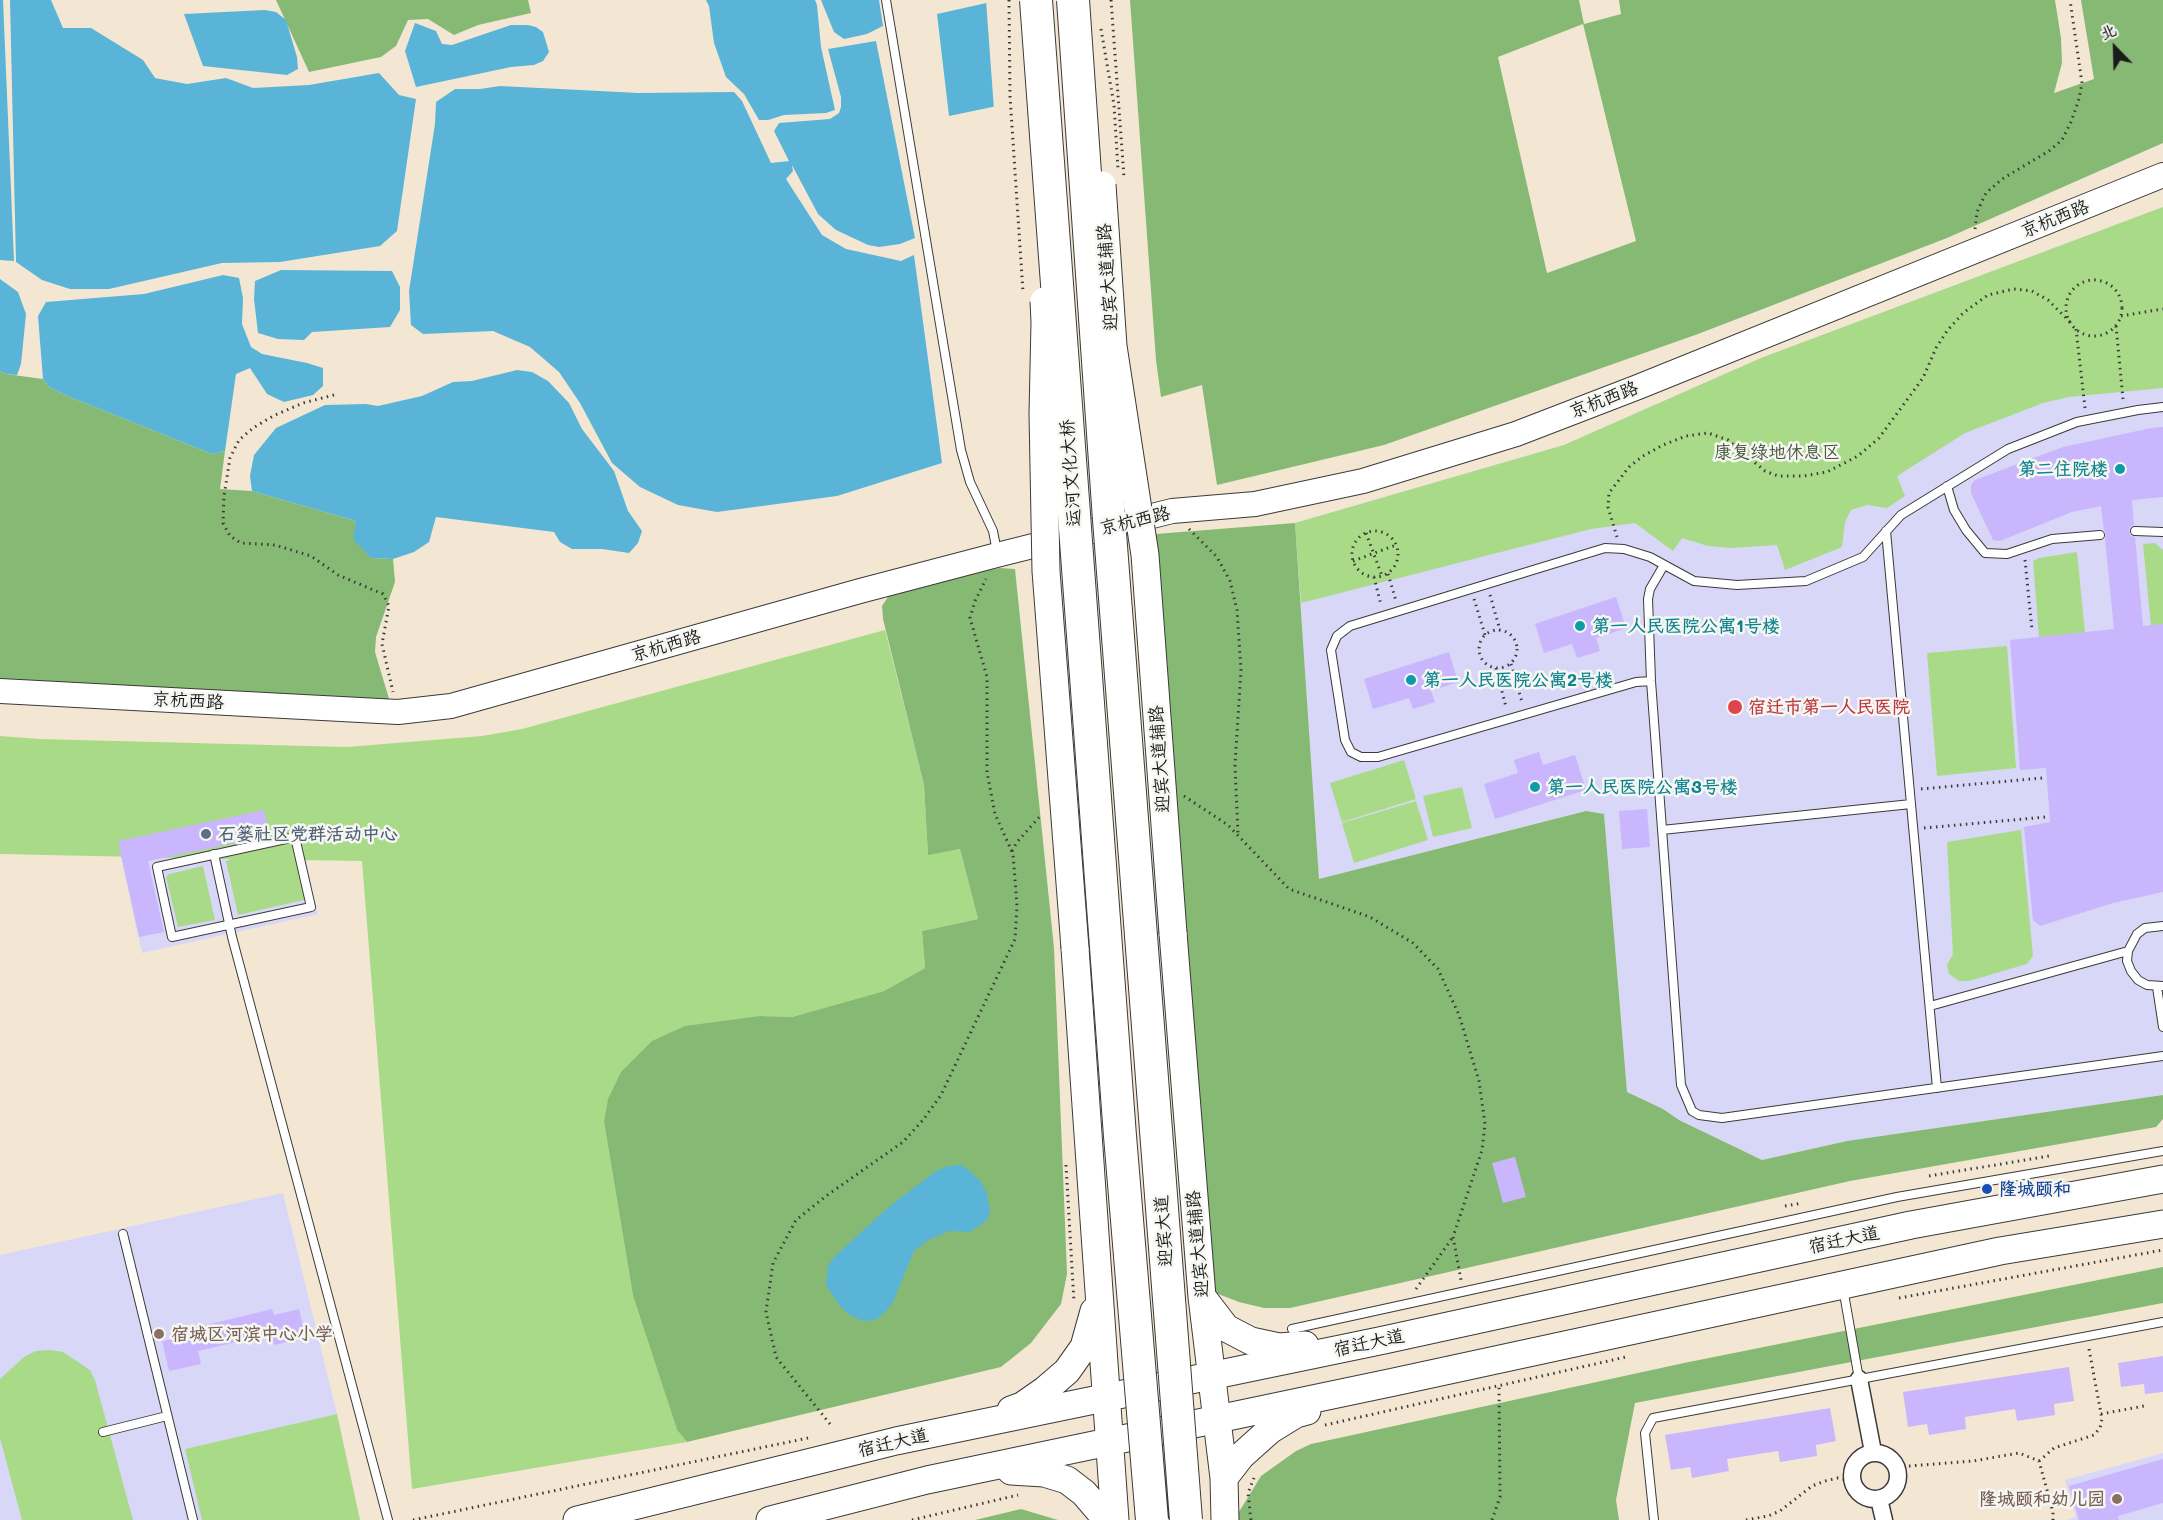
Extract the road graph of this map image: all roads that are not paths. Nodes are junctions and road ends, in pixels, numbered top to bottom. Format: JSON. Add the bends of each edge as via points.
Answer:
{"nodes":[{"id":1,"x":886,"y":0,"type":"edge"},
{"id":2,"x":1027,"y":0,"type":"edge"},
{"id":3,"x":1035,"y":0,"type":"edge"},
{"id":4,"x":1073,"y":0,"type":"edge"},
{"id":5,"x":1085,"y":0,"type":"edge"},
{"id":6,"x":2163,"y":175,"type":"edge"},
{"id":7,"x":2163,"y":407,"type":"edge"},
{"id":8,"x":1947,"y":486,"type":"junction"},
{"id":9,"x":1886,"y":531,"type":"junction"},
{"id":10,"x":2135,"y":531,"type":"dead end"},
{"id":11,"x":2163,"y":532,"type":"edge"},
{"id":12,"x":2100,"y":535,"type":"dead end"},
{"id":13,"x":997,"y":555,"type":"junction"},
{"id":14,"x":1664,"y":565,"type":"junction"},
{"id":15,"x":1651,"y":681,"type":"junction"},
{"id":16,"x":0,"y":691,"type":"edge"},
{"id":17,"x":1911,"y":804,"type":"junction"},
{"id":18,"x":1662,"y":830,"type":"junction"},
{"id":19,"x":214,"y":854,"type":"junction"},
{"id":20,"x":229,"y":925,"type":"junction"},
{"id":21,"x":2163,"y":926,"type":"edge"},
{"id":22,"x":1142,"y":942,"type":"joint"},
{"id":23,"x":1107,"y":947,"type":"joint"},
{"id":24,"x":2128,"y":951,"type":"junction"},
{"id":25,"x":2160,"y":987,"type":"edge"},
{"id":26,"x":1930,"y":1006,"type":"junction"},
{"id":27,"x":2163,"y":1027,"type":"edge"},
{"id":28,"x":2163,"y":1056,"type":"edge"},
{"id":29,"x":1937,"y":1088,"type":"junction"},
{"id":30,"x":2163,"y":1151,"type":"edge"},
{"id":31,"x":2163,"y":1179,"type":"edge"},
{"id":32,"x":2163,"y":1224,"type":"edge"},
{"id":33,"x":123,"y":1234,"type":"dead end"},
{"id":34,"x":1842,"y":1285,"type":"junction"},
{"id":35,"x":1099,"y":1286,"type":"junction"},
{"id":36,"x":1202,"y":1297,"type":"junction"},
{"id":37,"x":2163,"y":1322,"type":"edge"},
{"id":38,"x":1292,"y":1329,"type":"dead end"},
{"id":39,"x":1384,"y":1340,"type":"junction"},
{"id":40,"x":1212,"y":1376,"type":"junction"},
{"id":41,"x":1859,"y":1379,"type":"junction"},
{"id":42,"x":1394,"y":1382,"type":"junction"},
{"id":43,"x":1107,"y":1398,"type":"junction"},
{"id":44,"x":167,"y":1416,"type":"junction"},
{"id":45,"x":1217,"y":1419,"type":"junction"},
{"id":46,"x":966,"y":1427,"type":"junction"},
{"id":47,"x":103,"y":1432,"type":"dead end"},
{"id":48,"x":1110,"y":1442,"type":"junction"},
{"id":49,"x":1873,"y":1452,"type":"junction"},
{"id":50,"x":961,"y":1473,"type":"junction"},
{"id":51,"x":1224,"y":1478,"type":"junction"},
{"id":52,"x":1879,"y":1499,"type":"junction"},
{"id":53,"x":193,"y":1520,"type":"edge"},
{"id":54,"x":388,"y":1520,"type":"edge"},
{"id":55,"x":577,"y":1520,"type":"edge"},
{"id":56,"x":770,"y":1520,"type":"edge"},
{"id":57,"x":1107,"y":1520,"type":"edge"},
{"id":58,"x":1115,"y":1520,"type":"edge"},
{"id":59,"x":1152,"y":1520,"type":"edge"},
{"id":60,"x":1186,"y":1520,"type":"edge"},
{"id":61,"x":1225,"y":1520,"type":"edge"},
{"id":62,"x":1654,"y":1520,"type":"edge"},
{"id":63,"x":1884,"y":1520,"type":"edge"}],
"edges":[{"from":1,"to":13,"type":"lane","via":[[961,450],[970,482],[993,531]]},
{"from":2,"to":35,"type":"main road","bridge":true,"via":[[1045,322],[1046,571]]},
{"from":3,"to":23,"type":"highway","name":"运河文化大桥","bridge":true},
{"from":4,"to":22,"type":"highway","name":"运河文化大桥","bridge":true},
{"from":5,"to":36,"type":"main road","name":"迎宾大道辅路","bridge":true,"via":[[1113,346],[1145,555]]},
{"from":6,"to":13,"type":"main road","name":"京杭西路","via":[[1516,434],[1363,481],[1255,504],[1172,511]]},
{"from":7,"to":8,"type":"lane","via":[[2086,421],[2008,449]]},
{"from":8,"to":9,"type":"lane","via":[[1901,515]]},
{"from":8,"to":12,"type":"lane","via":[[1954,510],[1985,553],[2007,554],[2052,539]]},
{"from":9,"to":14,"type":"lane","via":[[1863,556],[1806,581],[1737,585],[1694,581]]},
{"from":9,"to":17,"type":"lane"},
{"from":10,"to":11,"type":"lane"},
{"from":13,"to":16,"type":"main road","name":"京杭西路","via":[[451,706],[398,712]]},
{"from":14,"to":15,"type":"lane","via":[[1648,599]]},
{"from":14,"to":15,"type":"lane","via":[[1650,557],[1605,548],[1350,626],[1337,636],[1331,650],[1345,740],[1351,752],[1361,758],[1378,757],[1636,681]]},
{"from":15,"to":18,"type":"lane"},
{"from":17,"to":18,"type":"lane"},
{"from":17,"to":26,"type":"lane"},
{"from":18,"to":29,"type":"lane","via":[[1681,1085],[1692,1111],[1722,1118]]},
{"from":19,"to":20,"type":"lane"},
{"from":19,"to":20,"type":"lane","via":[[157,867],[159,877],[172,937]]},
{"from":19,"to":20,"type":"lane","via":[[295,837],[308,895],[310,907]]},
{"from":20,"to":54,"type":"lane"},
{"from":21,"to":24,"type":"lane","via":[[2145,928]]},
{"from":22,"to":60,"type":"highway","name":"迎宾大道","bridge":true},
{"from":23,"to":59,"type":"highway","name":"迎宾大道","bridge":true},
{"from":24,"to":25,"type":"lane","via":[[2127,961],[2138,980]]},
{"from":24,"to":26,"type":"lane"},
{"from":25,"to":27,"type":"lane"},
{"from":26,"to":29,"type":"lane"},
{"from":28,"to":29,"type":"lane"},
{"from":30,"to":38,"type":"lane","via":[[1897,1197]]},
{"from":31,"to":39,"type":"main road","name":"宿迁大道","via":[[1911,1226]]},
{"from":32,"to":34,"type":"main road","via":[[2000,1251]]},
{"from":33,"to":44,"type":"lane"},
{"from":34,"to":41,"type":"lane"},
{"from":34,"to":42,"type":"main road"},
{"from":35,"to":43,"type":"main road"},
{"from":35,"to":46,"type":"main road","via":[[1084,1347],[1068,1371],[1022,1406]]},
{"from":36,"to":39,"type":"main road","via":[[1226,1328],[1251,1341],[1279,1347]]},
{"from":36,"to":40,"type":"main road","name":"迎宾大道辅路"},
{"from":37,"to":41,"type":"lane"},
{"from":39,"to":40,"type":"main road","name":"宿迁大道"},
{"from":40,"to":43,"type":"main road","name":"宿迁大道"},
{"from":40,"to":45,"type":"main road","name":"迎宾大道辅路"},
{"from":41,"to":49,"type":"street"},
{"from":41,"to":62,"type":"lane","via":[[1653,1418],[1645,1433]]},
{"from":42,"to":45,"type":"main road"},
{"from":42,"to":51,"type":"main road","via":[[1296,1414],[1270,1430]]},
{"from":43,"to":46,"type":"main road","name":"宿迁大道"},
{"from":43,"to":48,"type":"main road"},
{"from":44,"to":47,"type":"lane"},
{"from":44,"to":53,"type":"lane"},
{"from":45,"to":48,"type":"main road"},
{"from":45,"to":51,"type":"main road","name":"迎宾大道辅路"},
{"from":46,"to":55,"type":"main road","name":"宿迁大道"},
{"from":48,"to":50,"type":"main road"},
{"from":48,"to":58,"type":"main road"},
{"from":49,"to":52,"type":"street","via":[[1888,1455],[1898,1467],[1895,1489]]},
{"from":49,"to":52,"type":"street","via":[[1859,1459],[1852,1480],[1860,1494]]},
{"from":50,"to":56,"type":"main road"},
{"from":50,"to":57,"type":"main road","via":[[1044,1473],[1067,1480]]},
{"from":51,"to":61,"type":"main road","name":"迎宾大道辅路"},
{"from":52,"to":63,"type":"street"}]}
